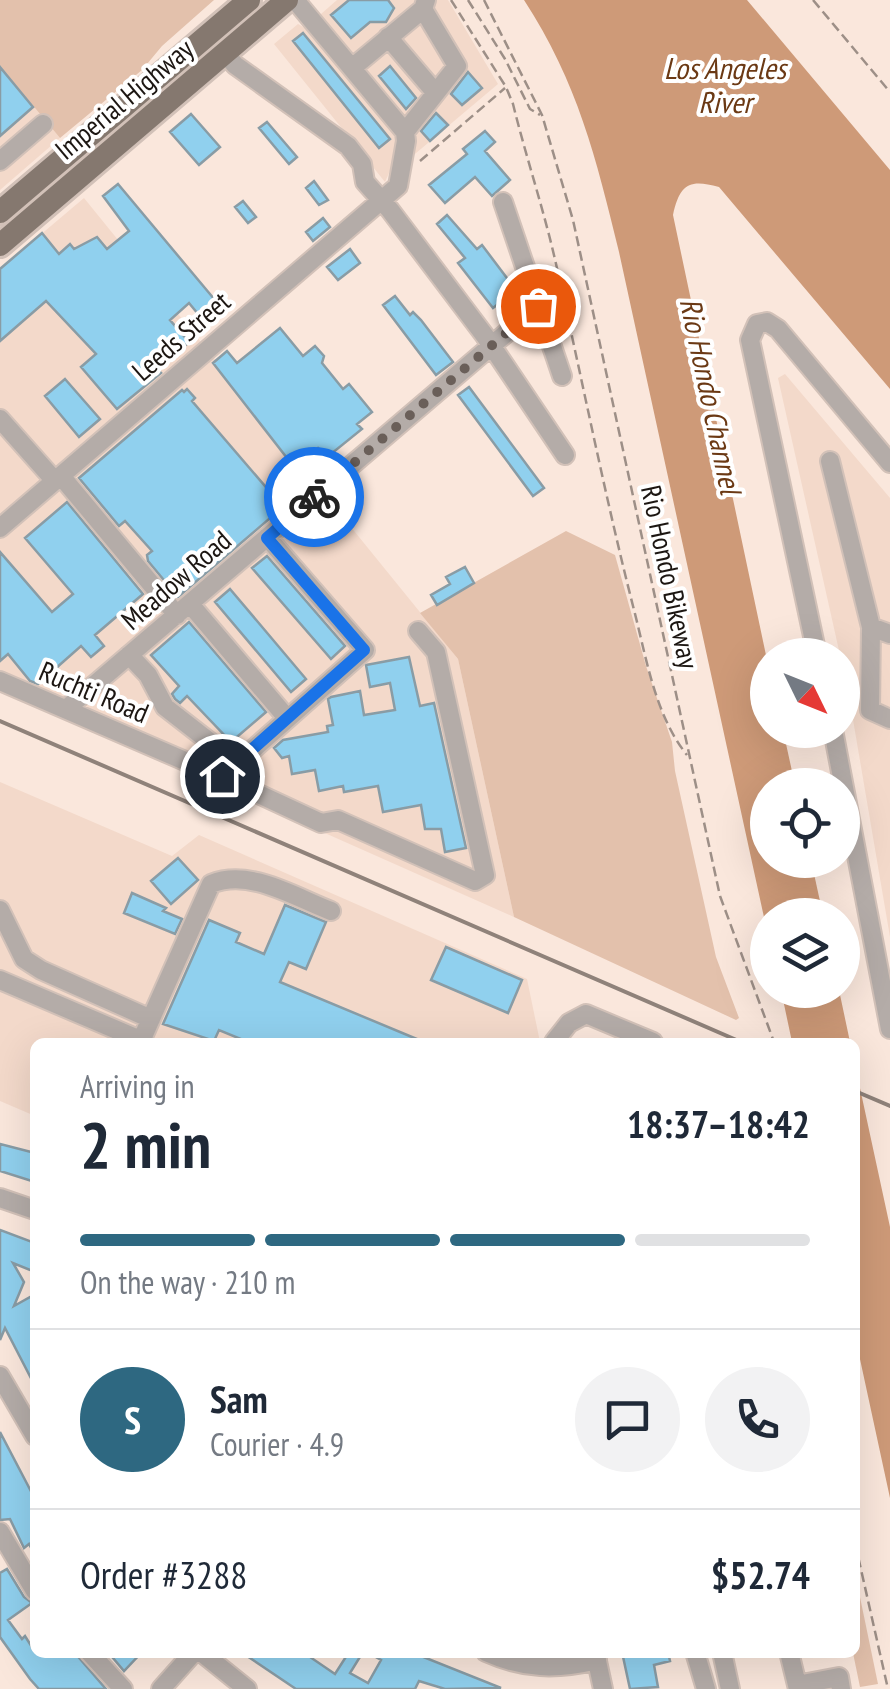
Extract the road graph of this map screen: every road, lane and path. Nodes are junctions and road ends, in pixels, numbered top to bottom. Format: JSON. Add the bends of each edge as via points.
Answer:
{"nodes":[{"id":1,"x":250,"y":0,"type":"edge"},
{"id":2,"x":287,"y":0,"type":"edge"},
{"id":3,"x":295,"y":0,"type":"edge"},
{"id":4,"x":451,"y":0,"type":"edge"},
{"id":5,"x":468,"y":0,"type":"edge"},
{"id":6,"x":484,"y":0,"type":"edge"},
{"id":7,"x":813,"y":0,"type":"edge"},
{"id":8,"x":424,"y":4,"type":"edge"},
{"id":9,"x":388,"y":37,"type":"junction"},
{"id":10,"x":225,"y":53,"type":"junction"},
{"id":11,"x":352,"y":68,"type":"junction"},
{"id":12,"x":506,"y":87,"type":"junction"},
{"id":13,"x":434,"y":91,"type":"junction"},
{"id":14,"x":890,"y":92,"type":"edge"},
{"id":15,"x":542,"y":115,"type":"junction"},
{"id":16,"x":43,"y":124,"type":"dead end"},
{"id":17,"x":405,"y":132,"type":"junction"},
{"id":18,"x":84,"y":140,"type":"junction"},
{"id":19,"x":100,"y":159,"type":"junction"},
{"id":20,"x":0,"y":161,"type":"edge"},
{"id":21,"x":416,"y":165,"type":"dead end"},
{"id":22,"x":381,"y":200,"type":"junction"},
{"id":23,"x":503,"y":202,"type":"dead end"},
{"id":24,"x":0,"y":212,"type":"edge"},
{"id":25,"x":0,"y":245,"type":"edge"},
{"id":26,"x":538,"y":306,"type":"junction"},
{"id":27,"x":497,"y":340,"type":"junction"},
{"id":28,"x":562,"y":376,"type":"dead end"},
{"id":29,"x":0,"y":419,"type":"edge"},
{"id":30,"x":565,"y":455,"type":"dead end"},
{"id":31,"x":830,"y":461,"type":"dead end"},
{"id":32,"x":890,"y":463,"type":"edge"},
{"id":33,"x":58,"y":479,"type":"junction"},
{"id":34,"x":0,"y":528,"type":"edge"},
{"id":35,"x":267,"y":538,"type":"junction"},
{"id":36,"x":183,"y":609,"type":"junction"},
{"id":37,"x":871,"y":627,"type":"junction"},
{"id":38,"x":418,"y":631,"type":"dead end"},
{"id":39,"x":890,"y":634,"type":"edge"},
{"id":40,"x":813,"y":638,"type":"edge"},
{"id":41,"x":130,"y":656,"type":"junction"},
{"id":42,"x":0,"y":681,"type":"edge"},
{"id":43,"x":66,"y":709,"type":"junction"},
{"id":44,"x":890,"y":720,"type":"edge"},
{"id":45,"x":283,"y":722,"type":"junction"},
{"id":46,"x":836,"y":748,"type":"edge"},
{"id":47,"x":688,"y":756,"type":"junction"},
{"id":48,"x":237,"y":762,"type":"junction"},
{"id":49,"x":222,"y":776,"type":"junction"},
{"id":50,"x":0,"y":910,"type":"edge"},
{"id":51,"x":331,"y":911,"type":"dead end"},
{"id":52,"x":0,"y":980,"type":"edge"},
{"id":53,"x":151,"y":1019,"type":"junction"},
{"id":54,"x":890,"y":1029,"type":"edge"},
{"id":55,"x":132,"y":1038,"type":"edge"},
{"id":56,"x":141,"y":1038,"type":"edge"},
{"id":57,"x":557,"y":1038,"type":"edge"},
{"id":58,"x":643,"y":1038,"type":"edge"},
{"id":59,"x":773,"y":1038,"type":"edge"},
{"id":60,"x":0,"y":1198,"type":"edge"},
{"id":61,"x":30,"y":1208,"type":"edge"},
{"id":62,"x":0,"y":1376,"type":"edge"},
{"id":63,"x":30,"y":1427,"type":"edge"},
{"id":64,"x":0,"y":1532,"type":"edge"},
{"id":65,"x":860,"y":1565,"type":"edge"},
{"id":66,"x":30,"y":1583,"type":"edge"},
{"id":67,"x":95,"y":1658,"type":"edge"},
{"id":68,"x":192,"y":1658,"type":"edge"},
{"id":69,"x":206,"y":1658,"type":"edge"},
{"id":70,"x":504,"y":1658,"type":"edge"},
{"id":71,"x":591,"y":1658,"type":"edge"},
{"id":72,"x":596,"y":1658,"type":"edge"},
{"id":73,"x":697,"y":1658,"type":"edge"},
{"id":74,"x":723,"y":1658,"type":"edge"},
{"id":75,"x":791,"y":1658,"type":"edge"},
{"id":76,"x":797,"y":1687,"type":"edge"},
{"id":77,"x":123,"y":1689,"type":"edge"},
{"id":78,"x":161,"y":1689,"type":"edge"},
{"id":79,"x":247,"y":1689,"type":"edge"},
{"id":80,"x":603,"y":1689,"type":"edge"},
{"id":81,"x":706,"y":1689,"type":"edge"},
{"id":82,"x":730,"y":1689,"type":"edge"},
{"id":83,"x":841,"y":1689,"type":"edge"},
{"id":84,"x":888,"y":1689,"type":"edge"}],
"edges":[{"from":1,"to":18,"type":"main road","name":"Imperial Highway"},
{"from":2,"to":10,"type":"main road","name":"Imperial Highway"},
{"from":3,"to":11,"type":"street"},
{"from":4,"to":12,"type":"path"},
{"from":5,"to":15,"type":"path","via":[[530,110]]},
{"from":6,"to":15,"type":"path"},
{"from":7,"to":14,"type":"path"},
{"from":8,"to":9,"type":"street"},
{"from":8,"to":13,"type":"street","via":[[456,66]]},
{"from":9,"to":11,"type":"street"},
{"from":9,"to":13,"type":"street"},
{"from":10,"to":19,"type":"main road","name":"Imperial Highway"},
{"from":10,"to":22,"type":"street","via":[[348,146]]},
{"from":11,"to":17,"type":"street"},
{"from":12,"to":21,"type":"path"},
{"from":12,"to":47,"type":"path","via":[[546,213],[650,672]]},
{"from":13,"to":17,"type":"street"},
{"from":15,"to":47,"type":"path","name":"Rio Hondo Bikeway","via":[[573,220]]},
{"from":16,"to":20,"type":"street"},
{"from":17,"to":22,"type":"street","name":"Leeds Street","via":[[398,186]]},
{"from":18,"to":19,"type":"main road"},
{"from":18,"to":24,"type":"main road","name":"Imperial Highway"},
{"from":19,"to":25,"type":"main road","name":"Imperial Highway"},
{"from":22,"to":27,"type":"street"},
{"from":22,"to":33,"type":"street","name":"Leeds Street"},
{"from":23,"to":26,"type":"street"},
{"from":26,"to":27,"type":"street","name":"Meadow Road"},
{"from":26,"to":28,"type":"street"},
{"from":27,"to":30,"type":"street"},
{"from":27,"to":35,"type":"street","name":"Meadow Road"},
{"from":29,"to":33,"type":"street"},
{"from":31,"to":37,"type":"street"},
{"from":32,"to":40,"type":"street","via":[[778,329],[758,324],[750,340]]},
{"from":33,"to":34,"type":"street","name":"Leeds Street"},
{"from":33,"to":36,"type":"street"},
{"from":35,"to":36,"type":"street","name":"Meadow Road"},
{"from":35,"to":45,"type":"street","via":[[364,650]]},
{"from":36,"to":41,"type":"street","name":"Meadow Road"},
{"from":36,"to":45,"type":"street"},
{"from":37,"to":39,"type":"street"},
{"from":37,"to":44,"type":"street","via":[[870,710]]},
{"from":38,"to":49,"type":"street","name":"Ruchti Road","via":[[436,652],[485,875],[475,881]]},
{"from":41,"to":43,"type":"street","name":"Meadow Road"},
{"from":41,"to":48,"type":"street","via":[[165,707]]},
{"from":42,"to":43,"type":"street","name":"Ruchti Road"},
{"from":43,"to":49,"type":"street","name":"Ruchti Road"},
{"from":45,"to":48,"type":"street"},
{"from":46,"to":54,"type":"street"},
{"from":47,"to":59,"type":"path","name":"Rio Hondo Bikeway","via":[[720,896]]},
{"from":48,"to":49,"type":"street"},
{"from":50,"to":53,"type":"street","via":[[24,959]]},
{"from":51,"to":53,"type":"street","via":[[243,878],[211,884]]},
{"from":52,"to":55,"type":"street"},
{"from":53,"to":56,"type":"street"},
{"from":57,"to":58,"type":"street","via":[[586,1014]]},
{"from":60,"to":61,"type":"street"},
{"from":62,"to":63,"type":"street"},
{"from":64,"to":66,"type":"street"},
{"from":65,"to":84,"type":"path"},
{"from":67,"to":77,"type":"street"},
{"from":68,"to":78,"type":"street"},
{"from":69,"to":79,"type":"street"},
{"from":70,"to":71,"type":"street","via":[[532,1667],[568,1667]]},
{"from":72,"to":80,"type":"street"},
{"from":73,"to":81,"type":"street"},
{"from":74,"to":82,"type":"street"},
{"from":75,"to":76,"type":"street"},
{"from":76,"to":83,"type":"street","via":[[839,1677]]}]}
